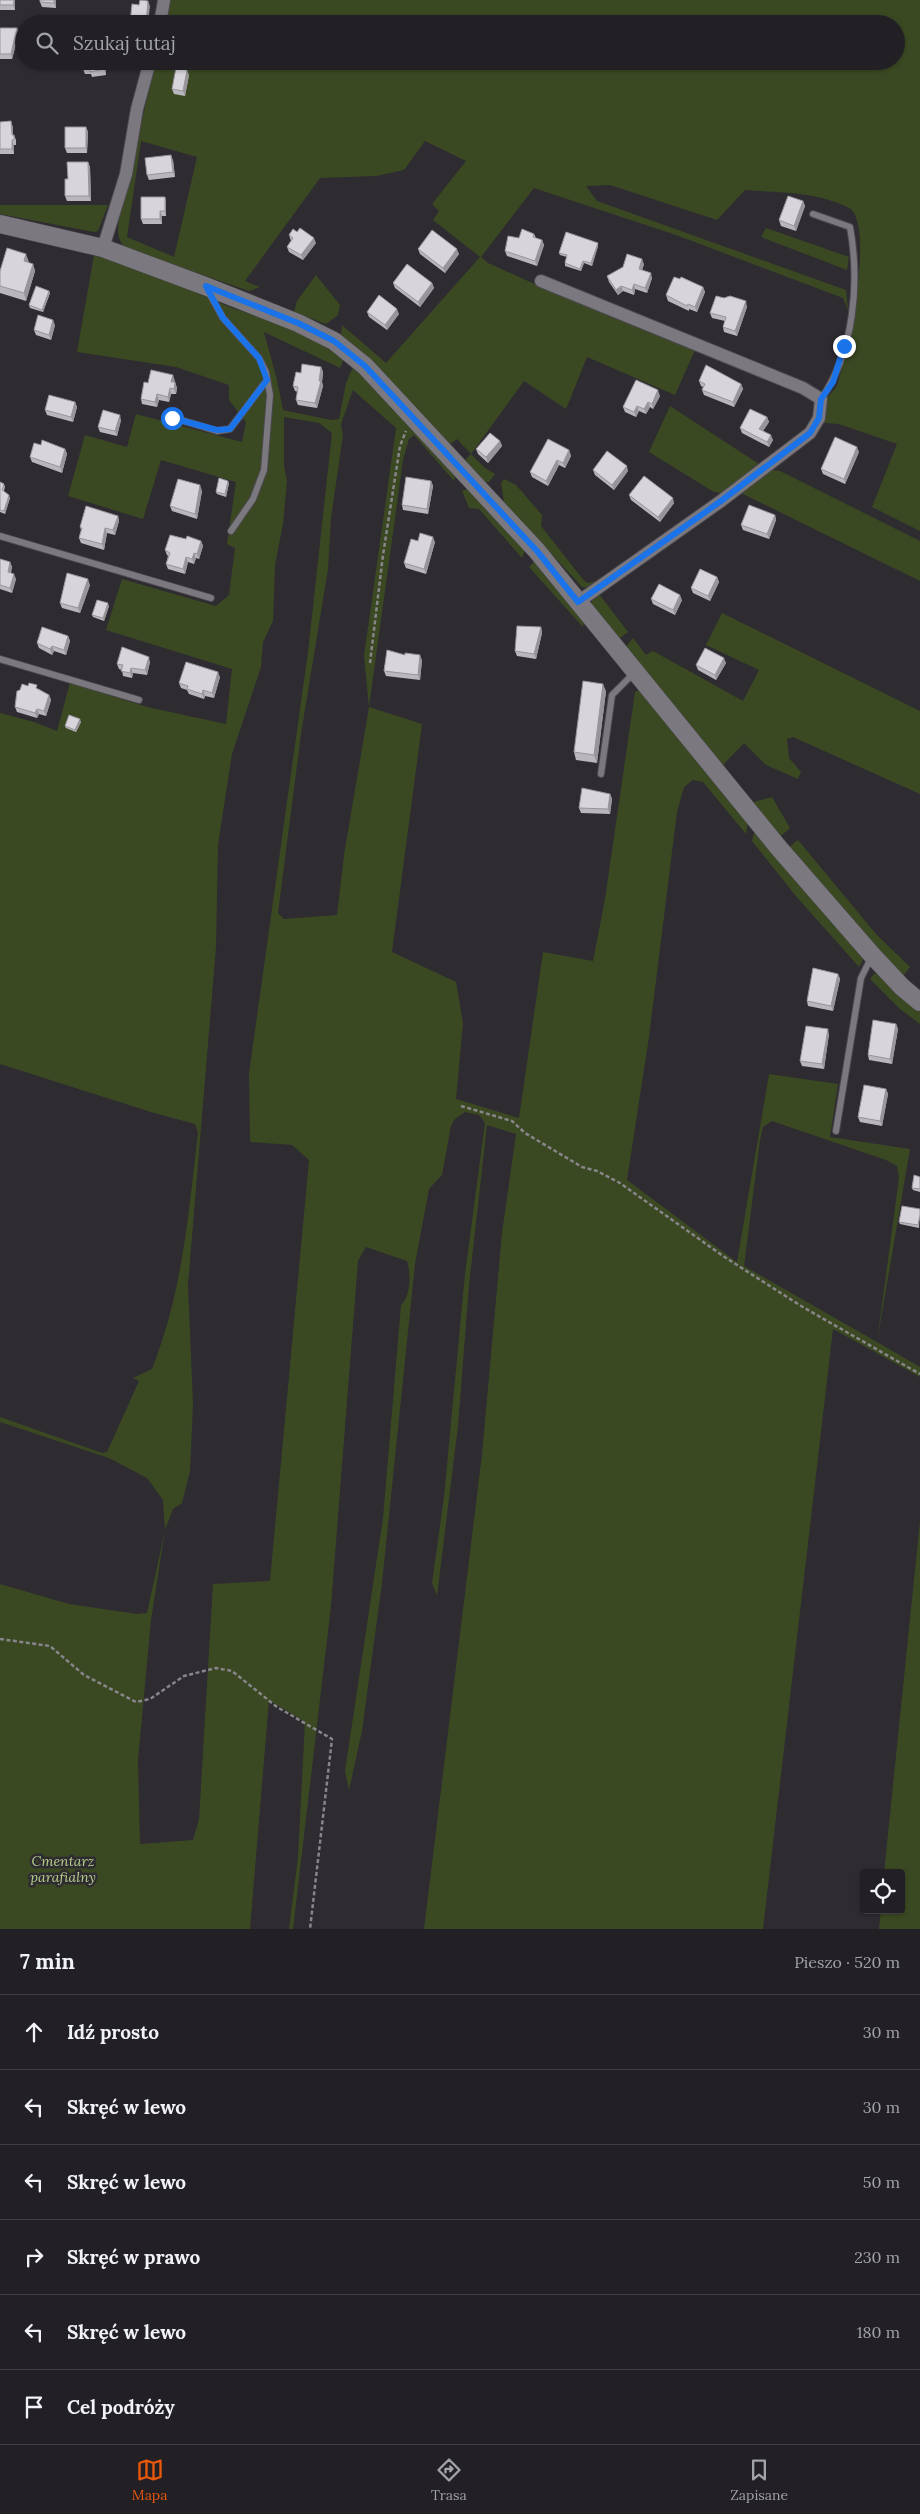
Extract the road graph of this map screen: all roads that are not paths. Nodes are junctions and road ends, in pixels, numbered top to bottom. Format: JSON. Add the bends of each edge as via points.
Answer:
{"nodes":[{"id":1,"x":164,"y":0,"type":"edge"},
{"id":2,"x":162,"y":15,"type":"edge"},
{"id":3,"x":148,"y":70,"type":"edge"},
{"id":4,"x":813,"y":214,"type":"dead end"},
{"id":5,"x":0,"y":224,"type":"edge"},
{"id":6,"x":103,"y":248,"type":"junction"},
{"id":7,"x":541,"y":281,"type":"dead end"},
{"id":8,"x":206,"y":286,"type":"junction"},
{"id":9,"x":267,"y":380,"type":"junction"},
{"id":10,"x":821,"y":399,"type":"junction"},
{"id":11,"x":172,"y":418,"type":"dead end"},
{"id":12,"x":231,"y":531,"type":"dead end"},
{"id":13,"x":0,"y":536,"type":"edge"},
{"id":14,"x":211,"y":598,"type":"dead end"},
{"id":15,"x":578,"y":602,"type":"junction"},
{"id":16,"x":0,"y":659,"type":"edge"},
{"id":17,"x":635,"y":672,"type":"junction"},
{"id":18,"x":139,"y":700,"type":"dead end"},
{"id":19,"x":601,"y":774,"type":"dead end"},
{"id":20,"x":872,"y":955,"type":"junction"},
{"id":21,"x":920,"y":1002,"type":"edge"},
{"id":22,"x":836,"y":1131,"type":"dead end"}],
"edges":[{"from":1,"to":2,"type":"street"},
{"from":3,"to":6,"type":"street","via":[[126,174]]},
{"from":4,"to":10,"type":"lane","via":[[850,227],[854,252],[852,308],[846,337],[833,382]]},
{"from":5,"to":6,"type":"street"},
{"from":6,"to":8,"type":"street"},
{"from":7,"to":10,"type":"street","via":[[803,388]]},
{"from":8,"to":9,"type":"lane","via":[[223,318],[259,358]]},
{"from":8,"to":15,"type":"street","via":[[334,341],[365,366],[537,551]]},
{"from":9,"to":11,"type":"lane","via":[[230,429],[217,430]]},
{"from":9,"to":12,"type":"lane","via":[[270,394],[264,470],[253,499]]},
{"from":10,"to":15,"type":"street","via":[[819,418],[810,433],[721,501]]},
{"from":13,"to":14,"type":"lane"},
{"from":15,"to":17,"type":"street"},
{"from":16,"to":18,"type":"lane"},
{"from":17,"to":19,"type":"lane","via":[[612,695]]},
{"from":17,"to":20,"type":"street","via":[[778,847]]},
{"from":20,"to":21,"type":"street"},
{"from":20,"to":22,"type":"lane","via":[[861,978]]}]}
